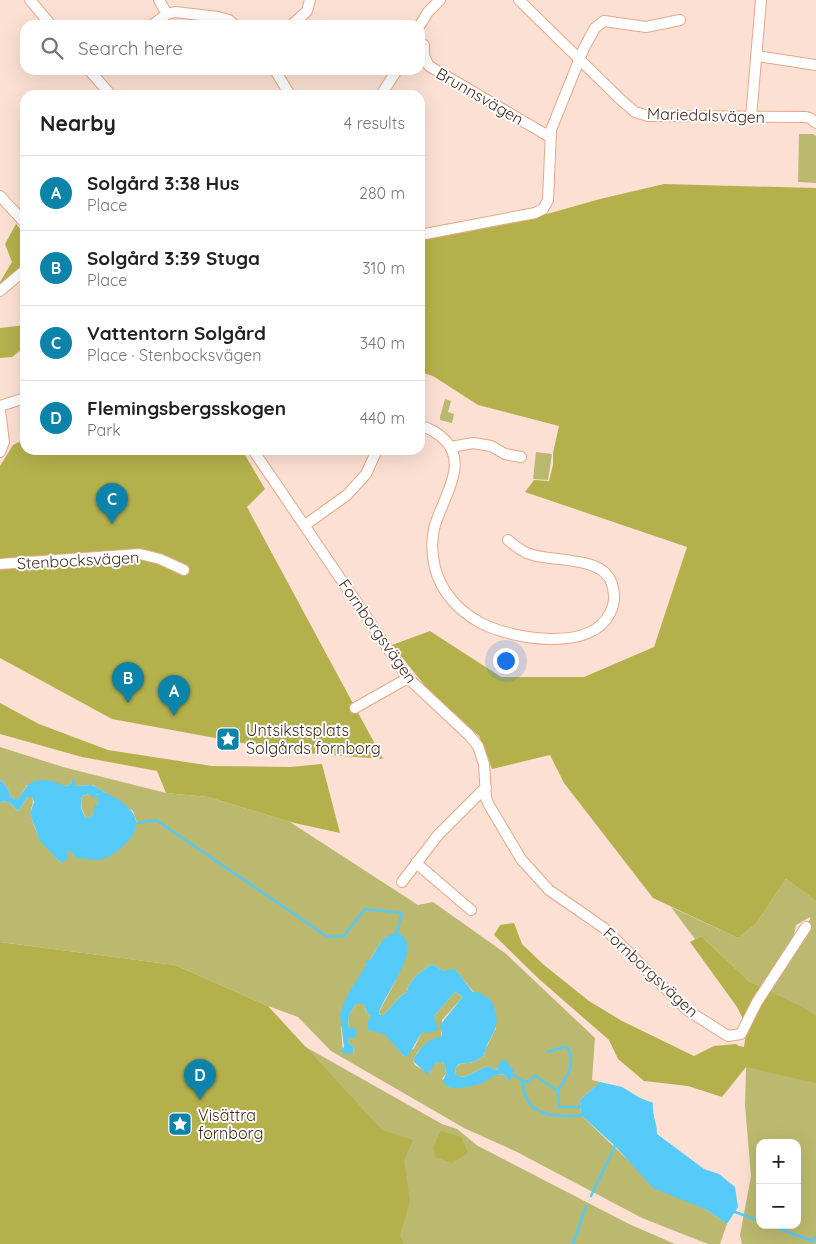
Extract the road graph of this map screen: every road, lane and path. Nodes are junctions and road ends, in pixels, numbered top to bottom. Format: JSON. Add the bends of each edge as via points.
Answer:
{"nodes":[{"id":1,"x":30,"y":0,"type":"edge"},
{"id":2,"x":160,"y":0,"type":"edge"},
{"id":3,"x":310,"y":0,"type":"edge"},
{"id":4,"x":440,"y":0,"type":"edge"},
{"id":5,"x":519,"y":0,"type":"edge"},
{"id":6,"x":761,"y":0,"type":"edge"},
{"id":7,"x":167,"y":14,"type":"junction"},
{"id":8,"x":47,"y":20,"type":"edge"},
{"id":9,"x":159,"y":20,"type":"edge"},
{"id":10,"x":229,"y":20,"type":"edge"},
{"id":11,"x":298,"y":20,"type":"edge"},
{"id":12,"x":423,"y":20,"type":"edge"},
{"id":13,"x":680,"y":20,"type":"dead end"},
{"id":14,"x":757,"y":56,"type":"junction"},
{"id":15,"x":425,"y":58,"type":"edge"},
{"id":16,"x":580,"y":60,"type":"junction"},
{"id":17,"x":816,"y":65,"type":"edge"},
{"id":18,"x":93,"y":75,"type":"edge"},
{"id":19,"x":278,"y":75,"type":"edge"},
{"id":20,"x":394,"y":75,"type":"edge"},
{"id":21,"x":107,"y":90,"type":"edge"},
{"id":22,"x":287,"y":90,"type":"edge"},
{"id":23,"x":384,"y":90,"type":"edge"},
{"id":24,"x":751,"y":118,"type":"junction"},
{"id":25,"x":816,"y":123,"type":"edge"},
{"id":26,"x":550,"y":137,"type":"junction"},
{"id":27,"x":0,"y":196,"type":"edge"},
{"id":28,"x":20,"y":218,"type":"edge"},
{"id":29,"x":425,"y":234,"type":"edge"},
{"id":30,"x":20,"y":274,"type":"edge"},
{"id":31,"x":0,"y":291,"type":"edge"},
{"id":32,"x":20,"y":400,"type":"edge"},
{"id":33,"x":0,"y":406,"type":"edge"},
{"id":34,"x":0,"y":410,"type":"edge"},
{"id":35,"x":425,"y":428,"type":"edge"},
{"id":36,"x":451,"y":447,"type":"junction"},
{"id":37,"x":0,"y":452,"type":"edge"},
{"id":38,"x":256,"y":455,"type":"edge"},
{"id":39,"x":375,"y":455,"type":"edge"},
{"id":40,"x":520,"y":457,"type":"dead end"},
{"id":41,"x":305,"y":525,"type":"junction"},
{"id":42,"x":508,"y":540,"type":"dead end"},
{"id":43,"x":0,"y":564,"type":"edge"},
{"id":44,"x":184,"y":570,"type":"dead end"},
{"id":45,"x":408,"y":678,"type":"junction"},
{"id":46,"x":355,"y":708,"type":"dead end"},
{"id":47,"x":486,"y":787,"type":"junction"},
{"id":48,"x":416,"y":863,"type":"junction"},
{"id":49,"x":402,"y":882,"type":"dead end"},
{"id":50,"x":471,"y":910,"type":"dead end"},
{"id":51,"x":806,"y":927,"type":"dead end"}],
"edges":[{"from":1,"to":8,"type":"street"},
{"from":2,"to":7,"type":"street"},
{"from":3,"to":11,"type":"street","via":[[307,12]]},
{"from":4,"to":12,"type":"street"},
{"from":5,"to":16,"type":"street","name":"Mariedalsvägen"},
{"from":6,"to":14,"type":"street"},
{"from":7,"to":9,"type":"street"},
{"from":7,"to":10,"type":"street","via":[[198,14]]},
{"from":13,"to":16,"type":"street","via":[[646,27],[610,21],[600,23]]},
{"from":14,"to":17,"type":"street"},
{"from":14,"to":24,"type":"street"},
{"from":15,"to":26,"type":"street","name":"Brunnsvägen","via":[[429,66]]},
{"from":16,"to":24,"type":"street","name":"Mariedalsvägen","via":[[621,100],[641,114]]},
{"from":16,"to":26,"type":"street"},
{"from":18,"to":21,"type":"street"},
{"from":19,"to":22,"type":"street"},
{"from":20,"to":23,"type":"street"},
{"from":24,"to":25,"type":"street","name":"Mariedalsvägen","via":[[806,117]]},
{"from":26,"to":29,"type":"street","via":[[549,194],[543,209]]},
{"from":27,"to":28,"type":"street"},
{"from":30,"to":31,"type":"street"},
{"from":32,"to":33,"type":"street"},
{"from":34,"to":37,"type":"street","via":[[4,442]]},
{"from":35,"to":36,"type":"street","via":[[435,431]]},
{"from":36,"to":40,"type":"street","via":[[473,443]]},
{"from":36,"to":42,"type":"street","via":[[453,479],[434,528],[433,556],[441,585],[453,602],[483,624],[541,639],[579,636],[605,622],[614,597],[607,576],[581,562],[527,554]]},
{"from":38,"to":41,"type":"street","name":"Fornborgsvägen"},
{"from":39,"to":41,"type":"street","via":[[366,474],[347,495]]},
{"from":41,"to":45,"type":"street","name":"Fornborgsvägen"},
{"from":43,"to":44,"type":"street","name":"Stenbocksvägen","via":[[140,554]]},
{"from":45,"to":46,"type":"street"},
{"from":45,"to":47,"type":"street","name":"Fornborgsvägen","via":[[478,746]]},
{"from":47,"to":48,"type":"street","via":[[438,835]]},
{"from":47,"to":51,"type":"street","name":"Fornborgsvägen","via":[[486,798],[495,817],[520,859],[536,877],[549,890],[604,928],[687,1010],[728,1036],[741,1034],[757,1002]]},
{"from":48,"to":49,"type":"street"},
{"from":48,"to":50,"type":"street"}]}
